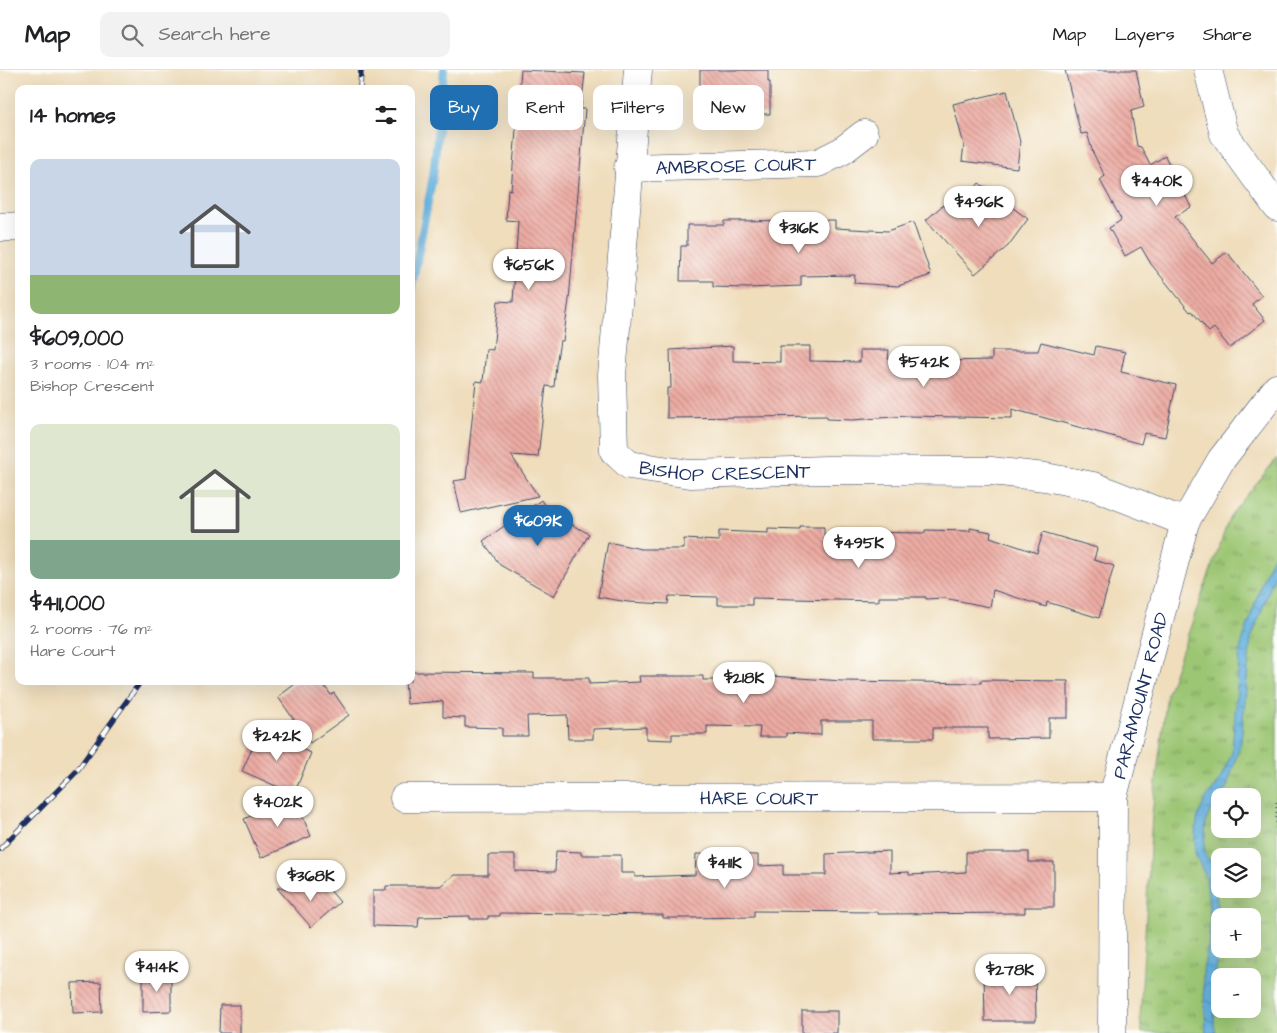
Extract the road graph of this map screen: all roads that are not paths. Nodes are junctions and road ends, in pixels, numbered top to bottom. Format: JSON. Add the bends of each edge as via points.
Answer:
{"nodes":[{"id":1,"x":638,"y":70,"type":"edge"},
{"id":2,"x":1208,"y":70,"type":"edge"},
{"id":3,"x":864,"y":134,"type":"dead end"},
{"id":4,"x":628,"y":168,"type":"junction"},
{"id":5,"x":1277,"y":207,"type":"edge"},
{"id":6,"x":0,"y":227,"type":"edge"},
{"id":7,"x":15,"y":227,"type":"edge"},
{"id":8,"x":1277,"y":388,"type":"edge"},
{"id":9,"x":1185,"y":522,"type":"junction"},
{"id":10,"x":1113,"y":797,"type":"junction"},
{"id":11,"x":404,"y":798,"type":"dead end"},
{"id":12,"x":1112,"y":1033,"type":"edge"}],
"edges":[{"from":1,"to":4,"type":"street","name":"BISHOP CRESCENT"},
{"from":2,"to":5,"type":"street","via":[[1224,134]]},
{"from":3,"to":4,"type":"street","name":"AMBROSE COURT","via":[[842,151],[818,162]]},
{"from":4,"to":9,"type":"street","name":"BISHOP CRESCENT","via":[[612,375],[614,451],[629,465],[690,474],[827,470],[991,471],[1093,486]]},
{"from":6,"to":7,"type":"street"},
{"from":8,"to":9,"type":"street","name":"PARAMOUNT ROAD","via":[[1221,460]]},
{"from":9,"to":10,"type":"street","name":"PARAMOUNT ROAD"},
{"from":10,"to":11,"type":"street","name":"HARE COURT"},
{"from":10,"to":12,"type":"street","name":"PARAMOUNT ROAD"}]}
